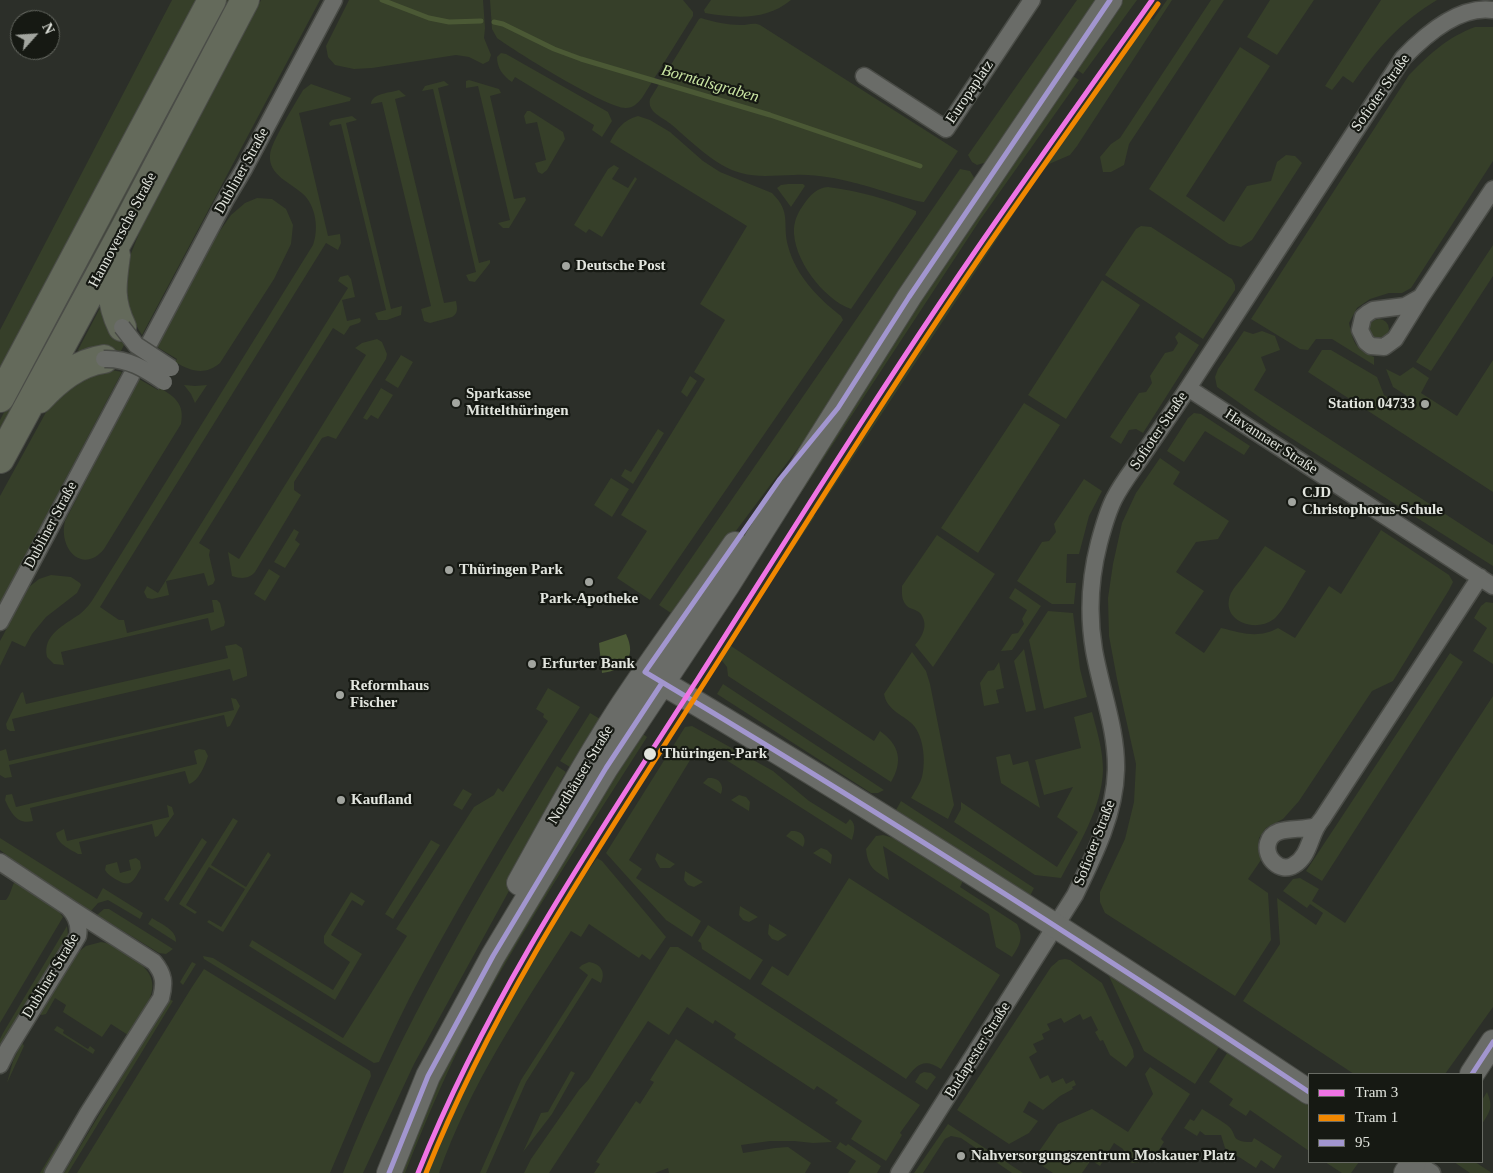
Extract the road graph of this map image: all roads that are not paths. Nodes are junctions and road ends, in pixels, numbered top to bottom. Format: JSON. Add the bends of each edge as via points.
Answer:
{"nodes":[{"id":1,"x":212,"y":0,"type":"edge"},
{"id":2,"x":245,"y":0,"type":"edge"},
{"id":3,"x":334,"y":0,"type":"edge"},
{"id":4,"x":1032,"y":0,"type":"edge"},
{"id":5,"x":1110,"y":0,"type":"edge"},
{"id":6,"x":1464,"y":6,"type":"edge"},
{"id":7,"x":1493,"y":10,"type":"edge"},
{"id":8,"x":864,"y":76,"type":"dead end"},
{"id":9,"x":1493,"y":189,"type":"edge"},
{"id":10,"x":125,"y":228,"type":"junction"},
{"id":11,"x":1421,"y":297,"type":"dead end"},
{"id":12,"x":122,"y":327,"type":"joint"},
{"id":13,"x":150,"y":342,"type":"dead end"},
{"id":14,"x":104,"y":359,"type":"joint"},
{"id":15,"x":132,"y":376,"type":"dead end"},
{"id":16,"x":1188,"y":388,"type":"junction"},
{"id":17,"x":0,"y":398,"type":"edge"},
{"id":18,"x":21,"y":418,"type":"junction"},
{"id":19,"x":0,"y":459,"type":"edge"},
{"id":20,"x":1487,"y":581,"type":"edge"},
{"id":21,"x":0,"y":622,"type":"edge"},
{"id":22,"x":654,"y":678,"type":"junction"},
{"id":23,"x":1316,"y":826,"type":"dead end"},
{"id":24,"x":0,"y":862,"type":"edge"},
{"id":25,"x":68,"y":907,"type":"junction"},
{"id":26,"x":1055,"y":925,"type":"junction"},
{"id":27,"x":1493,"y":1042,"type":"edge"},
{"id":28,"x":0,"y":1065,"type":"edge"},
{"id":29,"x":1473,"y":1073,"type":"edge"},
{"id":30,"x":1308,"y":1091,"type":"edge"},
{"id":31,"x":1416,"y":1163,"type":"edge"},
{"id":32,"x":53,"y":1173,"type":"edge"},
{"id":33,"x":373,"y":1173,"type":"edge"},
{"id":34,"x":389,"y":1173,"type":"edge"},
{"id":35,"x":899,"y":1173,"type":"edge"},
{"id":36,"x":1432,"y":1173,"type":"edge"}],
"edges":[{"from":1,"to":17,"type":"highway","name":"Hannoversche Straße"},
{"from":2,"to":10,"type":"highway","name":"Hannoversche Straße"},
{"from":3,"to":13,"type":"street","name":"Dubliner Straße"},
{"from":4,"to":8,"type":"street","name":"Europaplatz","via":[[946,129]]},
{"from":5,"to":22,"type":"main road","name":"Nordhäuser Straße","via":[[838,408],[780,479]]},
{"from":6,"to":7,"type":"street","name":"Sofioter Straße"},
{"from":6,"to":16,"type":"street","name":"Sofioter Straße","via":[[1403,58]]},
{"from":9,"to":11,"type":"street"},
{"from":10,"to":12,"type":"highway","via":[[116,256],[112,288],[114,306]]},
{"from":10,"to":18,"type":"highway","name":"Hannoversche Straße"},
{"from":12,"to":14,"type":"street","bridge":true,"via":[[168,375]]},
{"from":14,"to":18,"type":"highway","via":[[86,363],[63,377]]},
{"from":15,"to":21,"type":"street","name":"Dubliner Straße"},
{"from":16,"to":20,"type":"street","name":"Havannaer Straße"},
{"from":16,"to":26,"type":"street","name":"Sofioter Straße","via":[[1114,498],[1099,544],[1091,582],[1092,626],[1114,745],[1115,790],[1109,816],[1087,871]]},
{"from":18,"to":19,"type":"highway","name":"Hannoversche Straße"},
{"from":20,"to":23,"type":"street","name":"Havannaer Straße"},
{"from":22,"to":26,"type":"main road"},
{"from":22,"to":33,"type":"main road","name":"Nordhäuser Straße","via":[[618,712],[568,793],[417,1072]]},
{"from":22,"to":34,"type":"main road","name":"Nordhäuser Straße","via":[[606,768],[493,956],[428,1076]]},
{"from":24,"to":25,"type":"street"},
{"from":25,"to":28,"type":"street","name":"Dubliner Straße","via":[[79,924],[78,936]]},
{"from":25,"to":32,"type":"street","via":[[154,962],[163,976],[164,986],[161,998]]},
{"from":26,"to":30,"type":"main road"},
{"from":26,"to":35,"type":"street","name":"Budapester Straße"},
{"from":27,"to":29,"type":"main road"},
{"from":31,"to":36,"type":"street"}]}
